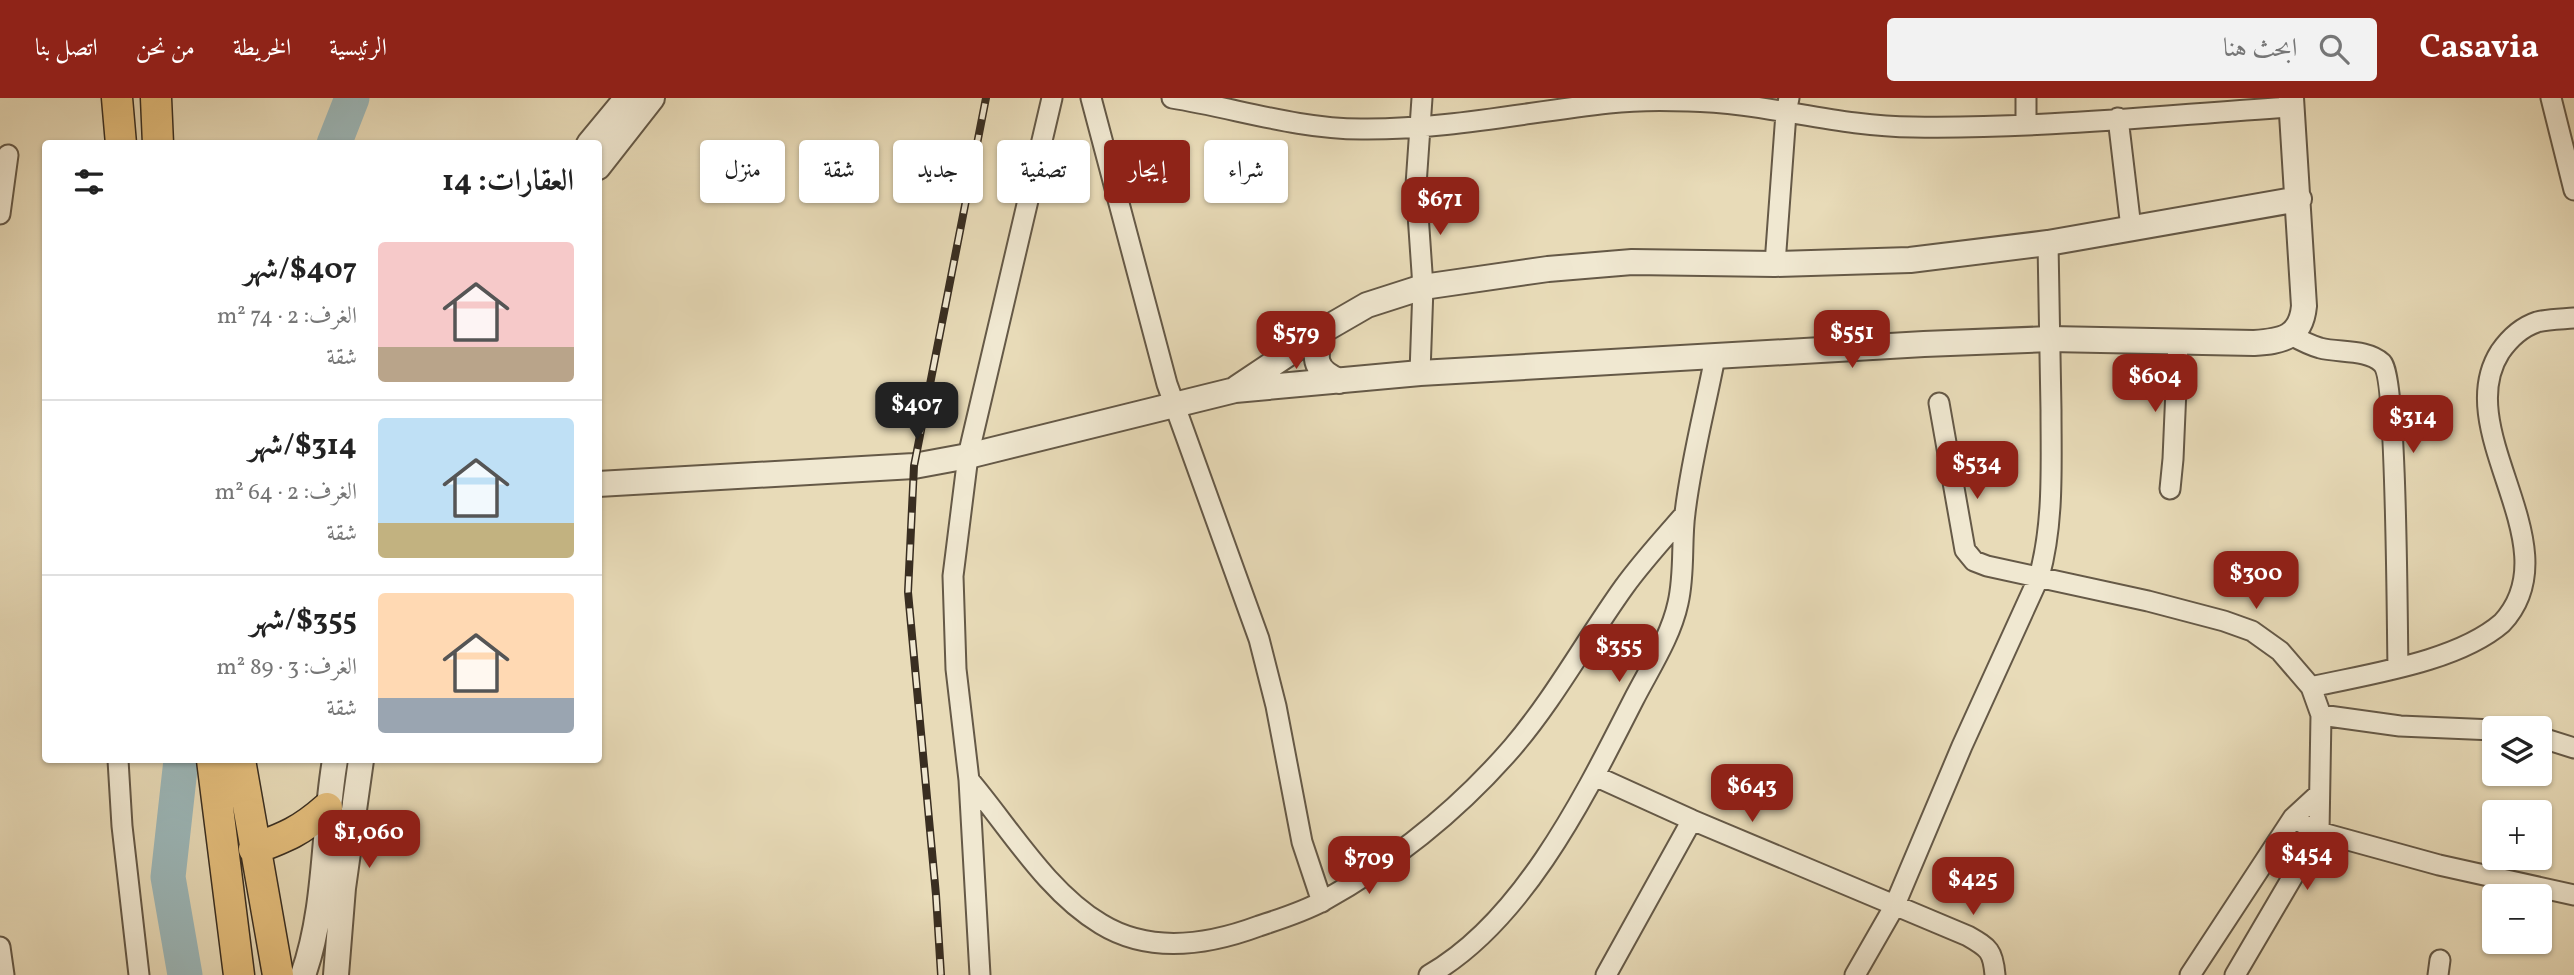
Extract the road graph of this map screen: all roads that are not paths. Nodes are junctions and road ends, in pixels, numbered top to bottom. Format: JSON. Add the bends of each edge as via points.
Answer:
{"nodes":[{"id":1,"x":117,"y":98,"type":"edge"},
{"id":2,"x":627,"y":98,"type":"edge"},
{"id":3,"x":652,"y":98,"type":"edge"},
{"id":4,"x":1052,"y":98,"type":"edge"},
{"id":5,"x":1091,"y":98,"type":"edge"},
{"id":6,"x":1172,"y":98,"type":"edge"},
{"id":7,"x":1422,"y":98,"type":"edge"},
{"id":8,"x":2026,"y":98,"type":"edge"},
{"id":9,"x":2551,"y":98,"type":"edge"},
{"id":10,"x":156,"y":101,"type":"edge"},
{"id":11,"x":2291,"y":102,"type":"edge"},
{"id":12,"x":1787,"y":105,"type":"edge"},
{"id":13,"x":2118,"y":118,"type":"junction"},
{"id":14,"x":2026,"y":124,"type":"junction"},
{"id":15,"x":1419,"y":127,"type":"junction"},
{"id":16,"x":121,"y":140,"type":"edge"},
{"id":17,"x":158,"y":140,"type":"edge"},
{"id":18,"x":173,"y":140,"type":"edge"},
{"id":19,"x":592,"y":140,"type":"edge"},
{"id":20,"x":8,"y":155,"type":"dead end"},
{"id":21,"x":602,"y":162,"type":"edge"},
{"id":22,"x":2574,"y":190,"type":"edge"},
{"id":23,"x":2299,"y":199,"type":"junction"},
{"id":24,"x":0,"y":214,"type":"edge"},
{"id":25,"x":2131,"y":228,"type":"junction"},
{"id":26,"x":2048,"y":243,"type":"junction"},
{"id":27,"x":1774,"y":264,"type":"junction"},
{"id":28,"x":1423,"y":287,"type":"junction"},
{"id":29,"x":2574,"y":318,"type":"edge"},
{"id":30,"x":1322,"y":331,"type":"junction"},
{"id":31,"x":2291,"y":335,"type":"junction"},
{"id":32,"x":2049,"y":339,"type":"junction"},
{"id":33,"x":2178,"y":342,"type":"junction"},
{"id":34,"x":1715,"y":357,"type":"junction"},
{"id":35,"x":1420,"y":373,"type":"junction"},
{"id":36,"x":1339,"y":381,"type":"junction"},
{"id":37,"x":1235,"y":390,"type":"junction"},
{"id":38,"x":1939,"y":403,"type":"dead end"},
{"id":39,"x":1175,"y":406,"type":"junction"},
{"id":40,"x":968,"y":456,"type":"junction"},
{"id":41,"x":602,"y":484,"type":"edge"},
{"id":42,"x":2170,"y":489,"type":"dead end"},
{"id":43,"x":1685,"y":513,"type":"junction"},
{"id":44,"x":2039,"y":577,"type":"junction"},
{"id":45,"x":2398,"y":667,"type":"junction"},
{"id":46,"x":2311,"y":687,"type":"junction"},
{"id":47,"x":2321,"y":715,"type":"junction"},
{"id":48,"x":2482,"y":729,"type":"edge"},
{"id":49,"x":2552,"y":741,"type":"edge"},
{"id":50,"x":2574,"y":748,"type":"edge"},
{"id":51,"x":118,"y":763,"type":"edge"},
{"id":52,"x":213,"y":763,"type":"edge"},
{"id":53,"x":240,"y":763,"type":"edge"},
{"id":54,"x":334,"y":763,"type":"edge"},
{"id":55,"x":361,"y":763,"type":"edge"},
{"id":56,"x":1595,"y":776,"type":"junction"},
{"id":57,"x":969,"y":780,"type":"junction"},
{"id":58,"x":2319,"y":794,"type":"junction"},
{"id":59,"x":327,"y":808,"type":"junction"},
{"id":60,"x":2293,"y":818,"type":"junction"},
{"id":61,"x":1692,"y":820,"type":"junction"},
{"id":62,"x":235,"y":823,"type":"junction"},
{"id":63,"x":2319,"y":832,"type":"junction"},
{"id":64,"x":254,"y":849,"type":"junction"},
{"id":65,"x":2574,"y":895,"type":"edge"},
{"id":66,"x":1322,"y":902,"type":"junction"},
{"id":67,"x":1894,"y":907,"type":"junction"},
{"id":68,"x":0,"y":947,"type":"edge"},
{"id":69,"x":4,"y":975,"type":"edge"},
{"id":70,"x":139,"y":975,"type":"edge"},
{"id":71,"x":239,"y":975,"type":"edge"},
{"id":72,"x":278,"y":975,"type":"edge"},
{"id":73,"x":303,"y":975,"type":"edge"},
{"id":74,"x":336,"y":975,"type":"edge"},
{"id":75,"x":980,"y":975,"type":"edge"},
{"id":76,"x":1429,"y":975,"type":"edge"},
{"id":77,"x":1606,"y":975,"type":"edge"},
{"id":78,"x":1855,"y":975,"type":"edge"},
{"id":79,"x":1996,"y":975,"type":"edge"},
{"id":80,"x":2190,"y":975,"type":"edge"},
{"id":81,"x":2235,"y":975,"type":"edge"}],
"edges":[{"from":1,"to":16,"type":"main road"},
{"from":2,"to":19,"type":"street"},
{"from":3,"to":21,"type":"street"},
{"from":4,"to":40,"type":"street"},
{"from":5,"to":39,"type":"street"},
{"from":6,"to":15,"type":"street","via":[[1311,126]]},
{"from":7,"to":15,"type":"street"},
{"from":8,"to":14,"type":"street"},
{"from":9,"to":22,"type":"street"},
{"from":10,"to":17,"type":"main road"},
{"from":10,"to":18,"type":"street"},
{"from":11,"to":13,"type":"street"},
{"from":11,"to":23,"type":"street"},
{"from":12,"to":14,"type":"street","via":[[1911,128]]},
{"from":12,"to":15,"type":"street","via":[[1613,102]]},
{"from":12,"to":27,"type":"street"},
{"from":13,"to":14,"type":"street"},
{"from":13,"to":25,"type":"street"},
{"from":15,"to":28,"type":"street","via":[[1416,185]]},
{"from":20,"to":24,"type":"street"},
{"from":23,"to":25,"type":"street"},
{"from":23,"to":31,"type":"street","via":[[2304,306],[2300,324]]},
{"from":25,"to":26,"type":"street"},
{"from":26,"to":27,"type":"street","via":[[1910,260]]},
{"from":26,"to":32,"type":"street"},
{"from":27,"to":28,"type":"street","via":[[1632,262]]},
{"from":28,"to":30,"type":"street","via":[[1367,305]]},
{"from":28,"to":35,"type":"street"},
{"from":29,"to":45,"type":"street","via":[[2537,322],[2520,330],[2494,361],[2490,386],[2494,430],[2529,535],[2529,578],[2520,603],[2501,624],[2466,644]]},
{"from":30,"to":36,"type":"street","via":[[1318,364],[1326,376]]},
{"from":30,"to":37,"type":"street"},
{"from":31,"to":33,"type":"street","via":[[2254,343]]},
{"from":31,"to":45,"type":"street","via":[[2322,349],[2375,359],[2386,370],[2392,417]]},
{"from":32,"to":33,"type":"street"},
{"from":32,"to":34,"type":"street"},
{"from":32,"to":44,"type":"street","via":[[2050,505]]},
{"from":33,"to":42,"type":"street"},
{"from":34,"to":35,"type":"street"},
{"from":34,"to":43,"type":"street"},
{"from":35,"to":36,"type":"street"},
{"from":36,"to":37,"type":"street"},
{"from":37,"to":39,"type":"street"},
{"from":38,"to":44,"type":"street","via":[[1965,550],[1979,563]]},
{"from":39,"to":40,"type":"street"},
{"from":39,"to":66,"type":"street","via":[[1259,639],[1302,842]]},
{"from":40,"to":41,"type":"street","via":[[892,468]]},
{"from":40,"to":57,"type":"street","via":[[953,576],[956,669]]},
{"from":43,"to":56,"type":"street","via":[[1678,603]]},
{"from":43,"to":66,"type":"street","via":[[1626,585],[1529,725],[1495,766],[1451,810],[1384,863]]},
{"from":44,"to":46,"type":"street","via":[[2148,601],[2252,631],[2280,650]]},
{"from":44,"to":67,"type":"street"},
{"from":45,"to":46,"type":"street"},
{"from":46,"to":47,"type":"street"},
{"from":47,"to":48,"type":"street","via":[[2400,726]]},
{"from":47,"to":58,"type":"street"},
{"from":49,"to":50,"type":"street"},
{"from":51,"to":70,"type":"street"},
{"from":52,"to":62,"type":"main road"},
{"from":53,"to":62,"type":"main road"},
{"from":54,"to":59,"type":"street"},
{"from":55,"to":74,"type":"street"},
{"from":56,"to":61,"type":"street"},
{"from":56,"to":76,"type":"street","via":[[1514,900],[1485,933],[1451,963]]},
{"from":57,"to":66,"type":"street","via":[[1060,890],[1086,914],[1116,932],[1166,945],[1201,943]]},
{"from":57,"to":75,"type":"street"},
{"from":58,"to":60,"type":"street"},
{"from":58,"to":63,"type":"street"},
{"from":59,"to":64,"type":"main road","via":[[291,836]]},
{"from":59,"to":73,"type":"street","via":[[319,899]]},
{"from":60,"to":63,"type":"street"},
{"from":60,"to":80,"type":"street"},
{"from":61,"to":67,"type":"street"},
{"from":61,"to":77,"type":"street"},
{"from":62,"to":64,"type":"main road"},
{"from":62,"to":71,"type":"main road"},
{"from":63,"to":65,"type":"street"},
{"from":63,"to":81,"type":"street"},
{"from":64,"to":72,"type":"main road"},
{"from":67,"to":78,"type":"street"},
{"from":67,"to":79,"type":"street","via":[[1989,949]]},
{"from":68,"to":69,"type":"street"}]}
